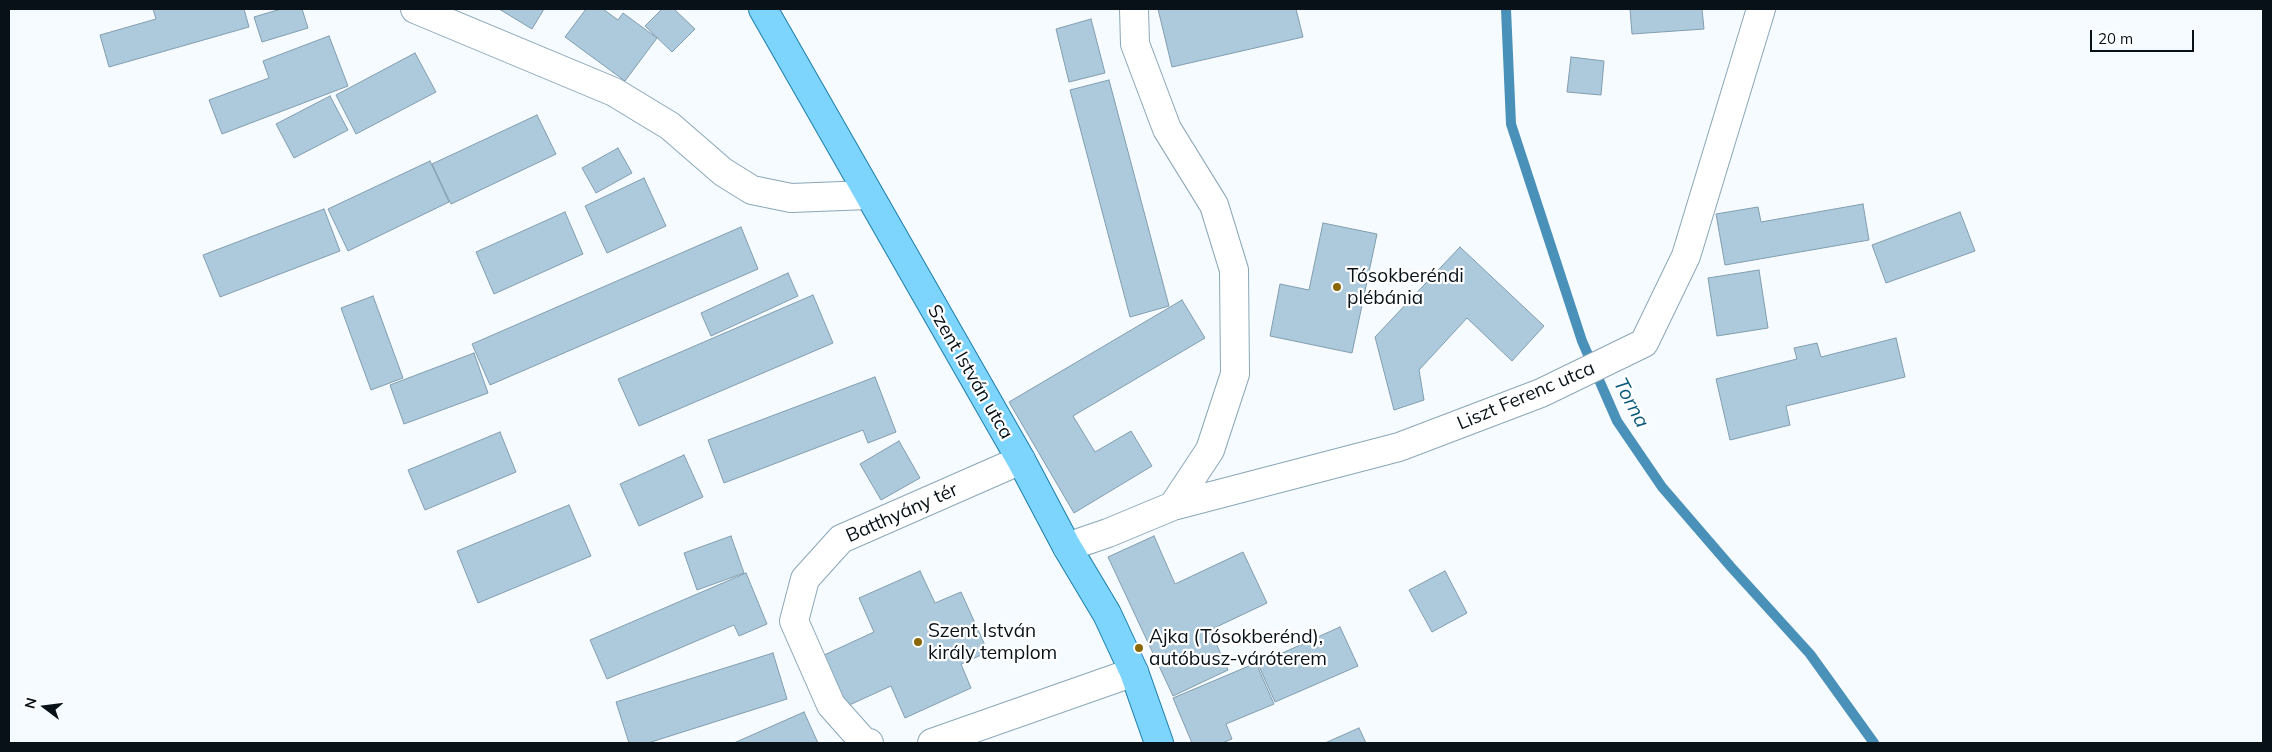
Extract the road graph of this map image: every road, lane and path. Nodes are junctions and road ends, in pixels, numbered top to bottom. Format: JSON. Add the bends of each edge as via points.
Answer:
{"nodes":[{"id":1,"x":415,"y":9,"type":"edge"},
{"id":2,"x":763,"y":9,"type":"edge"},
{"id":3,"x":1134,"y":9,"type":"edge"},
{"id":4,"x":1761,"y":9,"type":"edge"},
{"id":5,"x":868,"y":195,"type":"junction"},
{"id":6,"x":1021,"y":460,"type":"junction"},
{"id":7,"x":1174,"y":506,"type":"junction"},
{"id":8,"x":1068,"y":547,"type":"junction"},
{"id":9,"x":1134,"y":672,"type":"junction"},
{"id":10,"x":869,"y":743,"type":"edge"},
{"id":11,"x":932,"y":743,"type":"edge"},
{"id":12,"x":1159,"y":743,"type":"edge"}],
"edges":[{"from":1,"to":5,"type":"street","via":[[614,92],[670,126],[723,172],[752,190],[791,198]]},
{"from":2,"to":5,"type":"main road","name":"Szent István utca"},
{"from":3,"to":7,"type":"street","via":[[1135,44],[1167,128],[1214,205],[1234,270],[1235,374],[1210,450]]},
{"from":4,"to":7,"type":"street","name":"Liszt Ferenc utca","via":[[1686,256],[1644,343],[1541,393],[1399,447]]},
{"from":5,"to":6,"type":"main road","name":"Szent István utca"},
{"from":6,"to":8,"type":"main road","name":"Szent István utca"},
{"from":6,"to":10,"type":"street","name":"Batthyány tér","via":[[841,539],[805,579],[794,621],[831,705],[864,742]]},
{"from":7,"to":8,"type":"street","name":"Liszt Ferenc utca"},
{"from":8,"to":9,"type":"main road","name":"Szent István utca","via":[[1107,614]]},
{"from":9,"to":11,"type":"street"},
{"from":9,"to":12,"type":"main road","name":"Szent István utca"}]}
